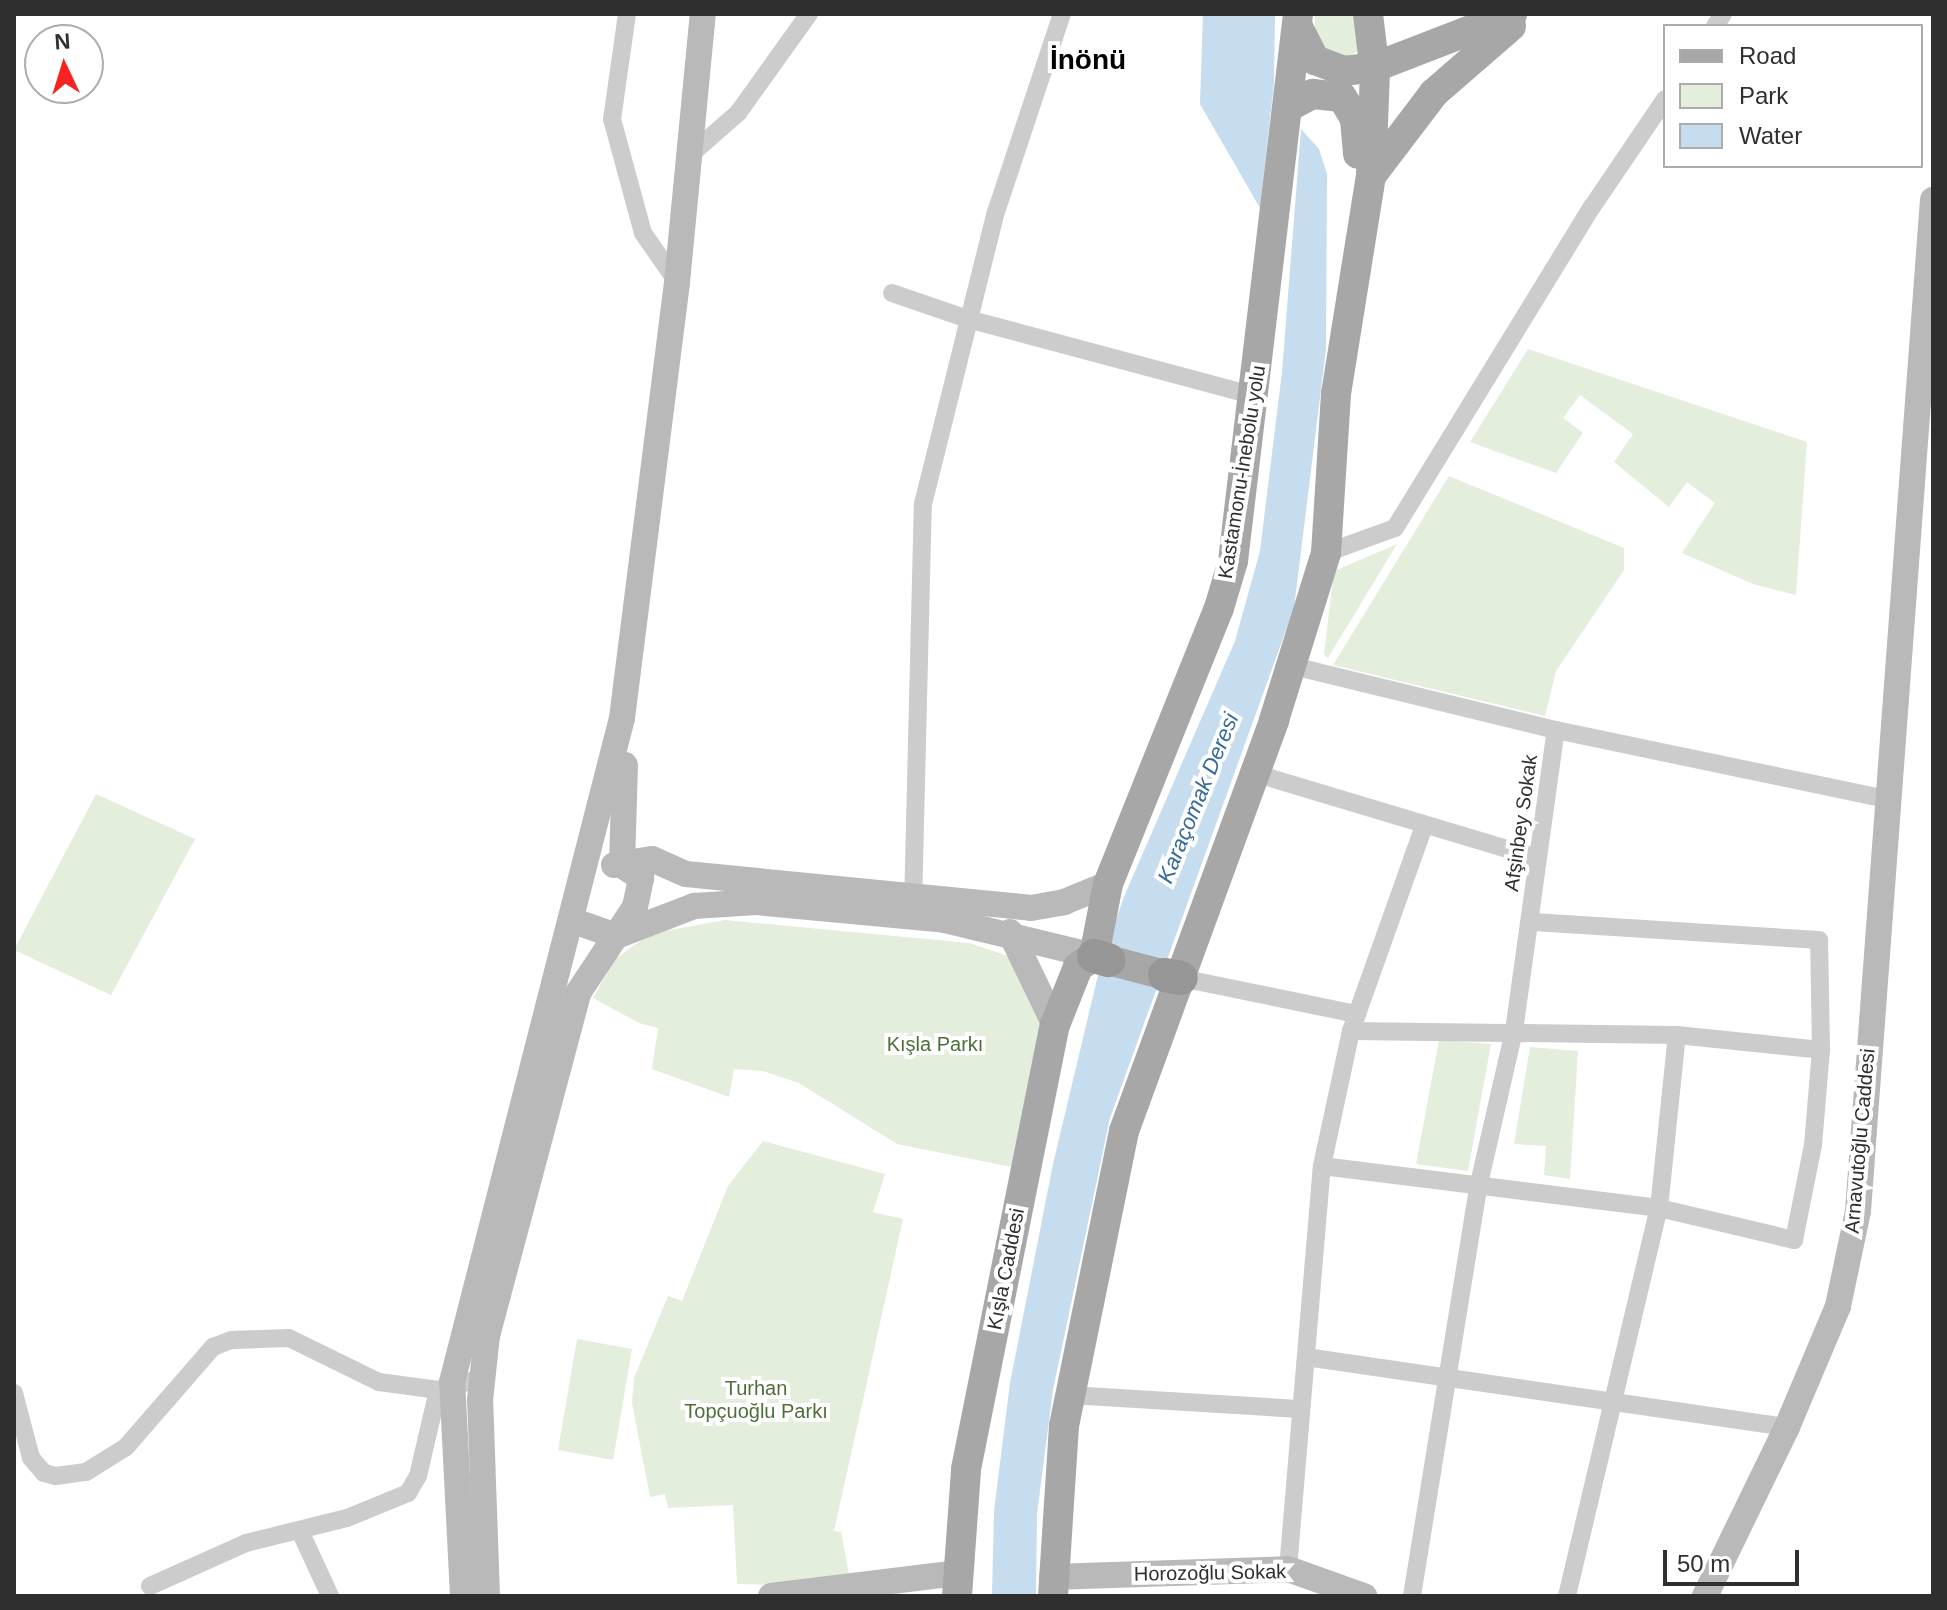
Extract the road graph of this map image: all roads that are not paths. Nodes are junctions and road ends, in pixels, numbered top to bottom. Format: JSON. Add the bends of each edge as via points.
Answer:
{"nodes":[{"id":1,"x":627,"y":14,"type":"edge"},
{"id":2,"x":703,"y":14,"type":"edge"},
{"id":3,"x":809,"y":14,"type":"edge"},
{"id":4,"x":1062,"y":14,"type":"edge"},
{"id":5,"x":1368,"y":14,"type":"edge"},
{"id":6,"x":1512,"y":14,"type":"edge"},
{"id":7,"x":1527,"y":14,"type":"edge"},
{"id":8,"x":1298,"y":21,"type":"edge"},
{"id":9,"x":1375,"y":67,"type":"junction"},
{"id":10,"x":1663,"y":102,"type":"edge"},
{"id":11,"x":1290,"y":106,"type":"junction"},
{"id":12,"x":690,"y":155,"type":"junction"},
{"id":13,"x":1371,"y":176,"type":"junction"},
{"id":14,"x":1933,"y":200,"type":"edge"},
{"id":15,"x":1357,"y":264,"type":"junction"},
{"id":16,"x":677,"y":282,"type":"junction"},
{"id":17,"x":892,"y":293,"type":"dead end"},
{"id":18,"x":968,"y":319,"type":"junction"},
{"id":19,"x":1256,"y":396,"type":"junction"},
{"id":20,"x":1326,"y":553,"type":"junction"},
{"id":21,"x":1293,"y":666,"type":"junction"},
{"id":22,"x":622,"y":718,"type":"junction"},
{"id":23,"x":1556,"y":730,"type":"junction"},
{"id":24,"x":1254,"y":773,"type":"junction"},
{"id":25,"x":1886,"y":799,"type":"junction"},
{"id":26,"x":1424,"y":826,"type":"junction"},
{"id":27,"x":1538,"y":858,"type":"junction"},
{"id":28,"x":622,"y":865,"type":"junction"},
{"id":29,"x":587,"y":867,"type":"junction"},
{"id":30,"x":1108,"y":884,"type":"junction"},
{"id":31,"x":913,"y":906,"type":"junction"},
{"id":32,"x":571,"y":920,"type":"junction"},
{"id":33,"x":1530,"y":922,"type":"junction"},
{"id":34,"x":1010,"y":932,"type":"junction"},
{"id":35,"x":616,"y":936,"type":"junction"},
{"id":36,"x":1101,"y":958,"type":"junction"},
{"id":37,"x":1173,"y":976,"type":"junction"},
{"id":38,"x":1354,"y":1023,"type":"junction"},
{"id":39,"x":1055,"y":1025,"type":"junction"},
{"id":40,"x":1514,"y":1031,"type":"junction"},
{"id":41,"x":1677,"y":1035,"type":"junction"},
{"id":42,"x":1821,"y":1050,"type":"junction"},
{"id":43,"x":1322,"y":1166,"type":"junction"},
{"id":44,"x":1478,"y":1188,"type":"junction"},
{"id":45,"x":1659,"y":1208,"type":"junction"},
{"id":46,"x":1306,"y":1357,"type":"junction"},
{"id":47,"x":1448,"y":1377,"type":"junction"},
{"id":48,"x":482,"y":1378,"type":"junction"},
{"id":49,"x":445,"y":1386,"type":"junction"},
{"id":50,"x":14,"y":1393,"type":"edge"},
{"id":51,"x":1070,"y":1395,"type":"junction"},
{"id":52,"x":1610,"y":1399,"type":"junction"},
{"id":53,"x":1299,"y":1409,"type":"junction"},
{"id":54,"x":1787,"y":1427,"type":"junction"},
{"id":55,"x":300,"y":1531,"type":"junction"},
{"id":56,"x":1288,"y":1569,"type":"junction"},
{"id":57,"x":957,"y":1584,"type":"edge"},
{"id":58,"x":150,"y":1586,"type":"dead end"},
{"id":59,"x":1053,"y":1586,"type":"edge"},
{"id":60,"x":330,"y":1596,"type":"edge"},
{"id":61,"x":463,"y":1596,"type":"edge"},
{"id":62,"x":487,"y":1596,"type":"edge"},
{"id":63,"x":771,"y":1596,"type":"edge"},
{"id":64,"x":1364,"y":1596,"type":"edge"},
{"id":65,"x":1412,"y":1596,"type":"edge"},
{"id":66,"x":1567,"y":1596,"type":"edge"},
{"id":67,"x":1705,"y":1596,"type":"edge"}],
"edges":[{"from":1,"to":16,"type":"street","via":[[612,119],[643,233]]},
{"from":2,"to":12,"type":"main road"},
{"from":3,"to":12,"type":"street","via":[[738,113]]},
{"from":4,"to":18,"type":"street","via":[[996,212]]},
{"from":5,"to":9,"type":"main road"},
{"from":6,"to":9,"type":"main road"},
{"from":7,"to":13,"type":"main road","via":[[1472,55],[1434,93]]},
{"from":8,"to":9,"type":"main road","via":[[1306,48],[1328,68]]},
{"from":8,"to":11,"type":"main road","name":"Kastamonu-İnebolu yolu"},
{"from":9,"to":13,"type":"main road"},
{"from":10,"to":20,"type":"street","via":[[1592,207],[1395,528]]},
{"from":11,"to":15,"type":"main road","via":[[1327,93],[1350,105],[1359,172]]},
{"from":11,"to":19,"type":"main road","name":"Kastamonu-İnebolu yolu"},
{"from":12,"to":16,"type":"main road"},
{"from":13,"to":15,"type":"main road"},
{"from":14,"to":25,"type":"main road","name":"Arnavutoğlu Caddesi"},
{"from":15,"to":20,"type":"main road","via":[[1336,394]]},
{"from":16,"to":22,"type":"main road"},
{"from":17,"to":18,"type":"street"},
{"from":18,"to":19,"type":"street"},
{"from":18,"to":31,"type":"street","via":[[923,504]]},
{"from":19,"to":30,"type":"main road","name":"Kastamonu-İnebolu yolu","via":[[1233,561],[1219,608]]},
{"from":20,"to":21,"type":"main road"},
{"from":21,"to":23,"type":"street"},
{"from":21,"to":24,"type":"main road"},
{"from":22,"to":28,"type":"main road"},
{"from":22,"to":29,"type":"main road"},
{"from":23,"to":25,"type":"street"},
{"from":23,"to":27,"type":"street","name":"Afşinbey Sokak"},
{"from":24,"to":26,"type":"street"},
{"from":24,"to":37,"type":"main road"},
{"from":25,"to":54,"type":"main road","name":"Arnavutoğlu Caddesi","via":[[1858,1211],[1838,1306]]},
{"from":26,"to":27,"type":"street"},
{"from":26,"to":38,"type":"street"},
{"from":27,"to":33,"type":"street","name":"Afşinbey Sokak"},
{"from":28,"to":29,"type":"main road"},
{"from":28,"to":31,"type":"main road","via":[[652,859],[686,874]]},
{"from":28,"to":35,"type":"main road","via":[[641,878],[635,907]]},
{"from":29,"to":32,"type":"main road"},
{"from":30,"to":31,"type":"main road","via":[[1064,902],[1031,908]]},
{"from":30,"to":36,"type":"main road","name":"Kastamonu-İnebolu yolu"},
{"from":31,"to":34,"type":"main road"},
{"from":31,"to":35,"type":"main road","via":[[721,901]]},
{"from":32,"to":35,"type":"main road"},
{"from":32,"to":49,"type":"main road"},
{"from":33,"to":40,"type":"street","name":"Afşinbey Sokak"},
{"from":33,"to":42,"type":"street","via":[[1819,940]]},
{"from":34,"to":36,"type":"main road"},
{"from":34,"to":39,"type":"main road"},
{"from":35,"to":48,"type":"main road","via":[[578,993],[516,1216]]},
{"from":36,"to":37,"type":"main road"},
{"from":36,"to":39,"type":"main road","name":"Kışla Caddesi","via":[[1078,967]]},
{"from":37,"to":38,"type":"street"},
{"from":37,"to":51,"type":"main road","via":[[1124,1131]]},
{"from":38,"to":40,"type":"street"},
{"from":38,"to":43,"type":"street"},
{"from":39,"to":57,"type":"main road","name":"Kışla Caddesi","via":[[966,1469]]},
{"from":40,"to":41,"type":"street"},
{"from":40,"to":44,"type":"street","name":"Afşinbey Sokak"},
{"from":41,"to":42,"type":"street"},
{"from":41,"to":45,"type":"street"},
{"from":42,"to":45,"type":"street","via":[[1813,1145],[1794,1240]]},
{"from":43,"to":44,"type":"street"},
{"from":43,"to":46,"type":"street"},
{"from":44,"to":45,"type":"street"},
{"from":44,"to":47,"type":"street","name":"Afşinbey Sokak"},
{"from":45,"to":52,"type":"street"},
{"from":46,"to":47,"type":"street"},
{"from":46,"to":53,"type":"street"},
{"from":47,"to":52,"type":"street"},
{"from":47,"to":65,"type":"street","name":"Afşinbey Sokak"},
{"from":48,"to":49,"type":"street"},
{"from":48,"to":62,"type":"main road"},
{"from":49,"to":50,"type":"street","via":[[379,1382],[289,1338],[231,1340],[213,1347],[126,1447],[86,1472],[56,1476],[44,1473],[31,1458]]},
{"from":49,"to":55,"type":"street","via":[[408,1493]]},
{"from":49,"to":61,"type":"main road"},
{"from":51,"to":53,"type":"street"},
{"from":51,"to":59,"type":"main road"},
{"from":52,"to":54,"type":"street"},
{"from":52,"to":66,"type":"street"},
{"from":53,"to":56,"type":"street"},
{"from":54,"to":67,"type":"main road","name":"Arnavutoğlu Caddesi"},
{"from":55,"to":58,"type":"street","via":[[246,1543]]},
{"from":55,"to":60,"type":"street"},
{"from":56,"to":59,"type":"main road","name":"Horozoğlu Sokak"},
{"from":56,"to":64,"type":"main road","name":"Horozoğlu Sokak"},
{"from":57,"to":63,"type":"main road"}]}
